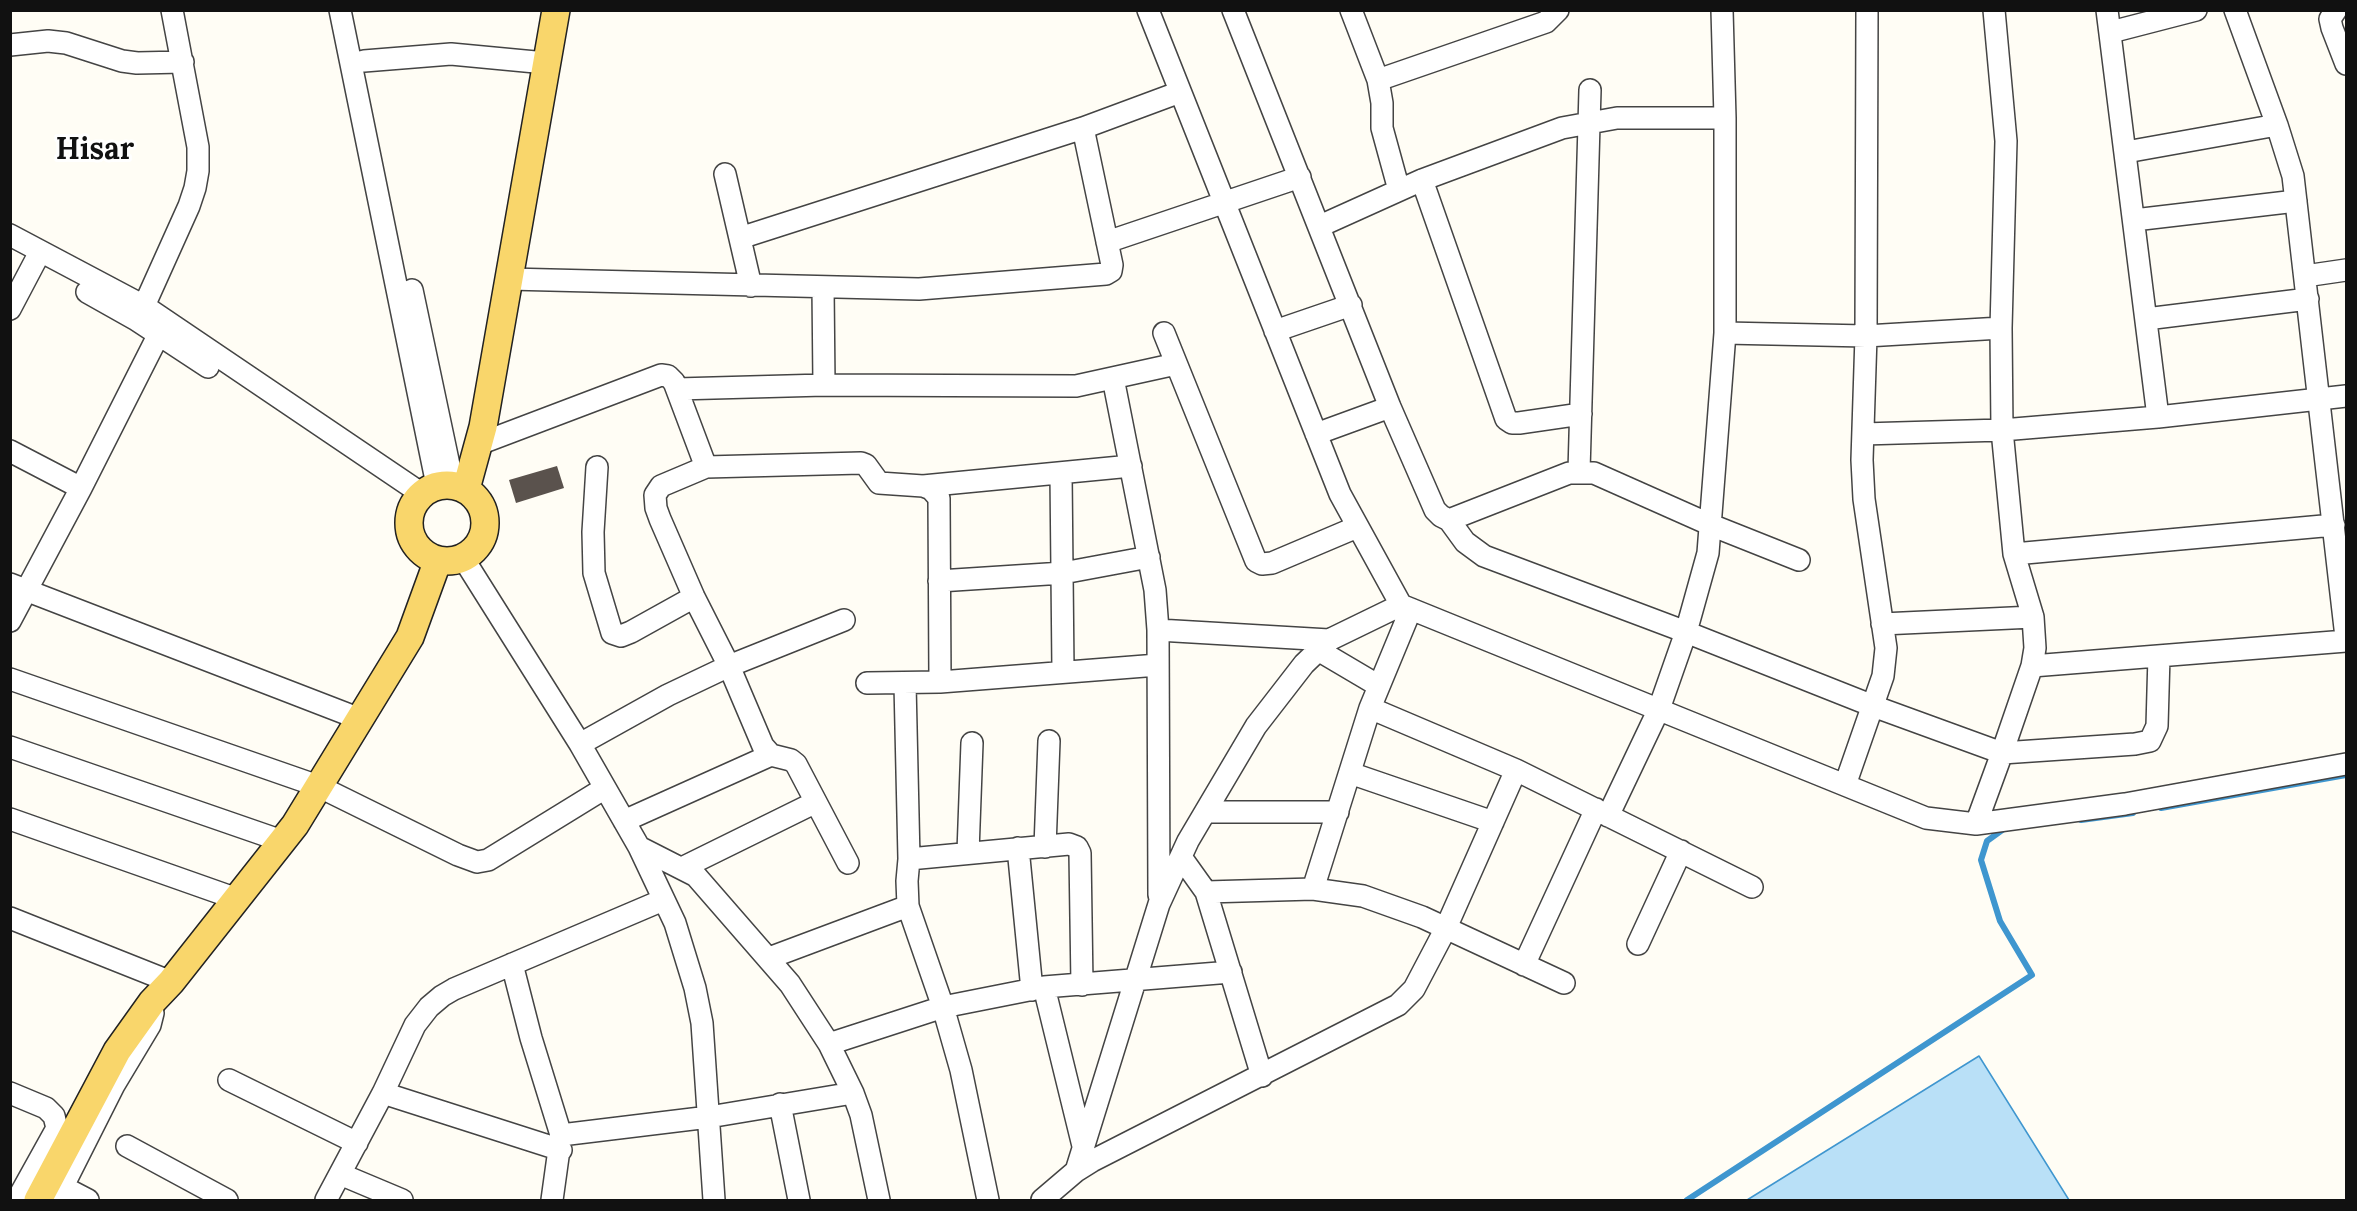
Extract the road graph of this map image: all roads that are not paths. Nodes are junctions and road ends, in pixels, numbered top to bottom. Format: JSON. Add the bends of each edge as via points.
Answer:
{"nodes":[{"id":1,"x":172,"y":10,"type":"edge"},
{"id":2,"x":340,"y":10,"type":"edge"},
{"id":3,"x":353,"y":10,"type":"edge"},
{"id":4,"x":555,"y":10,"type":"edge"},
{"id":5,"x":1148,"y":10,"type":"edge"},
{"id":6,"x":1233,"y":10,"type":"edge"},
{"id":7,"x":1352,"y":10,"type":"edge"},
{"id":8,"x":1558,"y":10,"type":"edge"},
{"id":9,"x":1722,"y":10,"type":"edge"},
{"id":10,"x":1867,"y":10,"type":"edge"},
{"id":11,"x":1994,"y":10,"type":"edge"},
{"id":12,"x":2107,"y":10,"type":"edge"},
{"id":13,"x":2196,"y":10,"type":"edge"},
{"id":14,"x":2235,"y":10,"type":"edge"},
{"id":15,"x":2337,"y":10,"type":"edge"},
{"id":16,"x":2111,"y":32,"type":"junction"},
{"id":17,"x":10,"y":45,"type":"edge"},
{"id":18,"x":364,"y":61,"type":"junction"},
{"id":19,"x":183,"y":62,"type":"junction"},
{"id":20,"x":546,"y":63,"type":"junction"},
{"id":21,"x":2346,"y":64,"type":"edge"},
{"id":22,"x":1378,"y":80,"type":"junction"},
{"id":23,"x":1590,"y":90,"type":"dead end"},
{"id":24,"x":1180,"y":92,"type":"junction"},
{"id":25,"x":1725,"y":118,"type":"junction"},
{"id":26,"x":1589,"y":122,"type":"junction"},
{"id":27,"x":2277,"y":125,"type":"junction"},
{"id":28,"x":1083,"y":128,"type":"junction"},
{"id":29,"x":2126,"y":152,"type":"junction"},
{"id":30,"x":724,"y":174,"type":"dead end"},
{"id":31,"x":1300,"y":177,"type":"junction"},
{"id":32,"x":1422,"y":180,"type":"junction"},
{"id":33,"x":1399,"y":190,"type":"junction"},
{"id":34,"x":2296,"y":201,"type":"junction"},
{"id":35,"x":1224,"y":202,"type":"junction"},
{"id":36,"x":2134,"y":220,"type":"junction"},
{"id":37,"x":1320,"y":226,"type":"junction"},
{"id":38,"x":10,"y":235,"type":"edge"},
{"id":39,"x":740,"y":238,"type":"junction"},
{"id":40,"x":1107,"y":242,"type":"junction"},
{"id":41,"x":10,"y":249,"type":"edge"},
{"id":42,"x":37,"y":257,"type":"junction"},
{"id":43,"x":2346,"y":270,"type":"edge"},
{"id":44,"x":2305,"y":276,"type":"junction"},
{"id":45,"x":509,"y":279,"type":"junction"},
{"id":46,"x":751,"y":286,"type":"junction"},
{"id":47,"x":823,"y":287,"type":"junction"},
{"id":48,"x":2308,"y":299,"type":"junction"},
{"id":49,"x":1351,"y":306,"type":"junction"},
{"id":50,"x":10,"y":309,"type":"edge"},
{"id":51,"x":139,"y":313,"type":"junction"},
{"id":52,"x":2146,"y":319,"type":"junction"},
{"id":53,"x":162,"y":328,"type":"junction"},
{"id":54,"x":2001,"y":328,"type":"junction"},
{"id":55,"x":1275,"y":331,"type":"junction"},
{"id":56,"x":1164,"y":333,"type":"dead end"},
{"id":57,"x":1725,"y":333,"type":"junction"},
{"id":58,"x":1866,"y":336,"type":"junction"},
{"id":59,"x":1176,"y":364,"type":"junction"},
{"id":60,"x":1113,"y":378,"type":"junction"},
{"id":61,"x":824,"y":385,"type":"junction"},
{"id":62,"x":677,"y":389,"type":"junction"},
{"id":63,"x":2346,"y":396,"type":"edge"},
{"id":64,"x":2320,"y":399,"type":"junction"},
{"id":65,"x":1390,"y":407,"type":"junction"},
{"id":66,"x":1581,"y":414,"type":"junction"},
{"id":67,"x":2158,"y":417,"type":"junction"},
{"id":68,"x":2002,"y":430,"type":"junction"},
{"id":69,"x":1316,"y":434,"type":"junction"},
{"id":70,"x":1863,"y":434,"type":"junction"},
{"id":71,"x":478,"y":444,"type":"junction"},
{"id":72,"x":10,"y":451,"type":"edge"},
{"id":73,"x":1131,"y":466,"type":"junction"},
{"id":74,"x":597,"y":467,"type":"dead end"},
{"id":75,"x":706,"y":467,"type":"junction"},
{"id":76,"x":1579,"y":471,"type":"junction"},
{"id":77,"x":1061,"y":473,"type":"junction"},
{"id":78,"x":923,"y":486,"type":"junction"},
{"id":79,"x":81,"y":488,"type":"junction"},
{"id":80,"x":438,"y":491,"type":"junction"},
{"id":81,"x":1449,"y":520,"type":"junction"},
{"id":82,"x":1711,"y":525,"type":"junction"},
{"id":83,"x":2334,"y":525,"type":"junction"},
{"id":84,"x":1357,"y":527,"type":"junction"},
{"id":85,"x":2014,"y":554,"type":"junction"},
{"id":86,"x":1149,"y":557,"type":"junction"},
{"id":87,"x":451,"y":559,"type":"junction"},
{"id":88,"x":1799,"y":560,"type":"dead end"},
{"id":89,"x":1063,"y":573,"type":"junction"},
{"id":90,"x":939,"y":581,"type":"junction"},
{"id":91,"x":19,"y":587,"type":"edge"},
{"id":92,"x":694,"y":597,"type":"junction"},
{"id":93,"x":1406,"y":607,"type":"junction"},
{"id":94,"x":2033,"y":617,"type":"junction"},
{"id":95,"x":844,"y":620,"type":"dead end"},
{"id":96,"x":10,"y":621,"type":"edge"},
{"id":97,"x":1882,"y":624,"type":"junction"},
{"id":98,"x":1158,"y":630,"type":"junction"},
{"id":99,"x":1686,"y":632,"type":"junction"},
{"id":100,"x":2346,"y":639,"type":"edge"},
{"id":101,"x":1324,"y":645,"type":"junction"},
{"id":102,"x":2158,"y":656,"type":"junction"},
{"id":103,"x":1158,"y":665,"type":"junction"},
{"id":104,"x":729,"y":666,"type":"junction"},
{"id":105,"x":2032,"y":666,"type":"junction"},
{"id":106,"x":1063,"y":671,"type":"junction"},
{"id":107,"x":10,"y":679,"type":"edge"},
{"id":108,"x":940,"y":682,"type":"junction"},
{"id":109,"x":867,"y":683,"type":"dead end"},
{"id":110,"x":905,"y":684,"type":"junction"},
{"id":111,"x":1379,"y":686,"type":"junction"},
{"id":112,"x":1873,"y":706,"type":"junction"},
{"id":113,"x":1370,"y":708,"type":"junction"},
{"id":114,"x":1659,"y":709,"type":"junction"},
{"id":115,"x":360,"y":719,"type":"junction"},
{"id":116,"x":1049,"y":741,"type":"dead end"},
{"id":117,"x":972,"y":743,"type":"dead end"},
{"id":118,"x":580,"y":744,"type":"junction"},
{"id":119,"x":10,"y":747,"type":"edge"},
{"id":120,"x":2002,"y":753,"type":"junction"},
{"id":121,"x":771,"y":755,"type":"junction"},
{"id":122,"x":2346,"y":764,"type":"edge"},
{"id":123,"x":1516,"y":770,"type":"junction"},
{"id":124,"x":1350,"y":773,"type":"junction"},
{"id":125,"x":1845,"y":785,"type":"junction"},
{"id":126,"x":318,"y":786,"type":"junction"},
{"id":127,"x":605,"y":788,"type":"junction"},
{"id":128,"x":816,"y":802,"type":"junction"},
{"id":129,"x":1206,"y":812,"type":"junction"},
{"id":130,"x":1338,"y":812,"type":"junction"},
{"id":131,"x":1602,"y":813,"type":"junction"},
{"id":132,"x":10,"y":819,"type":"edge"},
{"id":133,"x":624,"y":821,"type":"junction"},
{"id":134,"x":1493,"y":822,"type":"junction"},
{"id":135,"x":1976,"y":824,"type":"junction"},
{"id":136,"x":282,"y":841,"type":"junction"},
{"id":137,"x":639,"y":847,"type":"junction"},
{"id":138,"x":1045,"y":847,"type":"junction"},
{"id":139,"x":1018,"y":848,"type":"junction"},
{"id":140,"x":968,"y":852,"type":"junction"},
{"id":141,"x":1681,"y":852,"type":"junction"},
{"id":142,"x":1181,"y":856,"type":"junction"},
{"id":143,"x":909,"y":859,"type":"junction"},
{"id":144,"x":848,"y":863,"type":"dead end"},
{"id":145,"x":682,"y":868,"type":"junction"},
{"id":146,"x":1752,"y":887,"type":"dead end"},
{"id":147,"x":1313,"y":890,"type":"junction"},
{"id":148,"x":1206,"y":892,"type":"junction"},
{"id":149,"x":237,"y":898,"type":"junction"},
{"id":150,"x":663,"y":900,"type":"junction"},
{"id":151,"x":1159,"y":904,"type":"junction"},
{"id":152,"x":908,"y":906,"type":"junction"},
{"id":153,"x":10,"y":918,"type":"edge"},
{"id":154,"x":1445,"y":930,"type":"junction"},
{"id":155,"x":1638,"y":944,"type":"dead end"},
{"id":156,"x":769,"y":958,"type":"junction"},
{"id":157,"x":512,"y":964,"type":"junction"},
{"id":158,"x":1524,"y":965,"type":"junction"},
{"id":159,"x":1230,"y":972,"type":"junction"},
{"id":160,"x":1134,"y":980,"type":"junction"},
{"id":161,"x":171,"y":982,"type":"junction"},
{"id":162,"x":1564,"y":983,"type":"dead end"},
{"id":163,"x":1082,"y":985,"type":"junction"},
{"id":164,"x":1038,"y":989,"type":"junction"},
{"id":165,"x":152,"y":1002,"type":"junction"},
{"id":166,"x":944,"y":1007,"type":"junction"},
{"id":167,"x":829,"y":1044,"type":"junction"},
{"id":168,"x":1262,"y":1076,"type":"junction"},
{"id":169,"x":229,"y":1080,"type":"dead end"},
{"id":170,"x":10,"y":1093,"type":"edge"},
{"id":171,"x":853,"y":1093,"type":"junction"},
{"id":172,"x":383,"y":1094,"type":"junction"},
{"id":173,"x":780,"y":1104,"type":"junction"},
{"id":174,"x":709,"y":1117,"type":"junction"},
{"id":175,"x":357,"y":1143,"type":"junction"},
{"id":176,"x":561,"y":1143,"type":"junction"},
{"id":177,"x":127,"y":1146,"type":"dead end"},
{"id":178,"x":1083,"y":1146,"type":"junction"},
{"id":179,"x":1076,"y":1171,"type":"junction"},
{"id":180,"x":340,"y":1174,"type":"junction"},
{"id":181,"x":59,"y":1194,"type":"edge"},
{"id":182,"x":17,"y":1200,"type":"edge"},
{"id":183,"x":38,"y":1200,"type":"edge"},
{"id":184,"x":88,"y":1200,"type":"edge"},
{"id":185,"x":227,"y":1200,"type":"edge"},
{"id":186,"x":326,"y":1200,"type":"edge"},
{"id":187,"x":402,"y":1200,"type":"edge"},
{"id":188,"x":552,"y":1200,"type":"edge"},
{"id":189,"x":714,"y":1200,"type":"edge"},
{"id":190,"x":799,"y":1200,"type":"edge"},
{"id":191,"x":879,"y":1200,"type":"edge"},
{"id":192,"x":988,"y":1200,"type":"edge"},
{"id":193,"x":1042,"y":1200,"type":"edge"}],
"edges":[{"from":1,"to":19,"type":"street"},
{"from":2,"to":80,"type":"street"},
{"from":3,"to":18,"type":"street"},
{"from":4,"to":20,"type":"main road"},
{"from":5,"to":24,"type":"street"},
{"from":6,"to":31,"type":"street"},
{"from":7,"to":22,"type":"street"},
{"from":8,"to":22,"type":"street","via":[[1546,22]]},
{"from":9,"to":25,"type":"street"},
{"from":10,"to":58,"type":"street"},
{"from":11,"to":54,"type":"street","via":[[2006,141]]},
{"from":12,"to":16,"type":"street"},
{"from":13,"to":16,"type":"street"},
{"from":14,"to":27,"type":"street"},
{"from":15,"to":21,"type":"street","via":[[2330,19]]},
{"from":16,"to":29,"type":"street"},
{"from":17,"to":19,"type":"street","via":[[66,42],[122,61]]},
{"from":18,"to":20,"type":"street","via":[[451,54]]},
{"from":18,"to":80,"type":"street"},
{"from":19,"to":51,"type":"street","via":[[198,147],[195,188]]},
{"from":20,"to":45,"type":"main road"},
{"from":22,"to":33,"type":"street","via":[[1382,128]]},
{"from":23,"to":26,"type":"street"},
{"from":24,"to":28,"type":"street"},
{"from":24,"to":35,"type":"street"},
{"from":25,"to":26,"type":"street","via":[[1617,118]]},
{"from":25,"to":57,"type":"street"},
{"from":26,"to":32,"type":"street","via":[[1562,128]]},
{"from":26,"to":66,"type":"street"},
{"from":27,"to":29,"type":"street"},
{"from":27,"to":34,"type":"street","via":[[2293,176]]},
{"from":28,"to":39,"type":"street"},
{"from":28,"to":40,"type":"street"},
{"from":29,"to":36,"type":"street"},
{"from":30,"to":39,"type":"street"},
{"from":31,"to":35,"type":"street"},
{"from":31,"to":37,"type":"street"},
{"from":32,"to":33,"type":"street"},
{"from":32,"to":66,"type":"street","via":[[1506,419],[1519,423]]},
{"from":33,"to":37,"type":"street"},
{"from":34,"to":36,"type":"street"},
{"from":34,"to":44,"type":"street"},
{"from":35,"to":40,"type":"street"},
{"from":35,"to":55,"type":"street"},
{"from":36,"to":52,"type":"street"},
{"from":37,"to":49,"type":"street"},
{"from":38,"to":42,"type":"street"},
{"from":39,"to":46,"type":"street"},
{"from":40,"to":47,"type":"street","via":[[1111,271],[1099,276],[919,289]]},
{"from":41,"to":42,"type":"street"},
{"from":42,"to":50,"type":"street"},
{"from":42,"to":51,"type":"street"},
{"from":43,"to":44,"type":"street"},
{"from":44,"to":48,"type":"street"},
{"from":45,"to":46,"type":"street"},
{"from":45,"to":71,"type":"main road"},
{"from":46,"to":47,"type":"street"},
{"from":47,"to":61,"type":"street"},
{"from":48,"to":52,"type":"street"},
{"from":48,"to":64,"type":"street"},
{"from":49,"to":55,"type":"street"},
{"from":49,"to":65,"type":"street"},
{"from":51,"to":53,"type":"street"},
{"from":52,"to":67,"type":"street"},
{"from":53,"to":79,"type":"street"},
{"from":53,"to":80,"type":"street"},
{"from":54,"to":58,"type":"street"},
{"from":54,"to":68,"type":"street"},
{"from":55,"to":69,"type":"street"},
{"from":56,"to":59,"type":"street"},
{"from":57,"to":58,"type":"street"},
{"from":57,"to":82,"type":"street"},
{"from":58,"to":70,"type":"street"},
{"from":59,"to":60,"type":"street"},
{"from":59,"to":84,"type":"street","via":[[1256,561],[1272,563]]},
{"from":60,"to":61,"type":"street","via":[[1076,386]]},
{"from":60,"to":73,"type":"street"},
{"from":61,"to":62,"type":"street"},
{"from":62,"to":71,"type":"street","via":[[668,376],[650,378]]},
{"from":62,"to":75,"type":"street"},
{"from":63,"to":64,"type":"street"},
{"from":64,"to":67,"type":"street"},
{"from":64,"to":83,"type":"street"},
{"from":65,"to":69,"type":"street"},
{"from":65,"to":81,"type":"street","via":[[1436,510]]},
{"from":66,"to":76,"type":"street"},
{"from":67,"to":68,"type":"street"},
{"from":68,"to":70,"type":"street"},
{"from":68,"to":85,"type":"street"},
{"from":69,"to":84,"type":"street"},
{"from":70,"to":97,"type":"street","via":[[1864,499]]},
{"from":71,"to":80,"type":"main road"},
{"from":72,"to":79,"type":"street"},
{"from":73,"to":77,"type":"street"},
{"from":73,"to":86,"type":"street"},
{"from":74,"to":92,"type":"street","via":[[594,573],[612,633],[621,636],[631,632]]},
{"from":75,"to":78,"type":"street","via":[[861,463],[879,483]]},
{"from":75,"to":92,"type":"street","via":[[661,486],[655,495],[660,519]]},
{"from":76,"to":81,"type":"street"},
{"from":76,"to":82,"type":"street","via":[[1594,473]]},
{"from":77,"to":78,"type":"street"},
{"from":77,"to":89,"type":"street"},
{"from":78,"to":90,"type":"street","via":[[939,498]]},
{"from":79,"to":91,"type":"street"},
{"from":80,"to":87,"type":"main road","via":[[409,518],[410,532],[420,549]]},
{"from":80,"to":87,"type":"main road","via":[[474,494],[484,511],[486,527],[481,541]]},
{"from":81,"to":99,"type":"street","via":[[1465,542],[1484,556]]},
{"from":82,"to":88,"type":"street"},
{"from":82,"to":99,"type":"street","via":[[1702,579]]},
{"from":83,"to":85,"type":"street"},
{"from":83,"to":100,"type":"street"},
{"from":84,"to":93,"type":"street"},
{"from":85,"to":94,"type":"street"},
{"from":86,"to":89,"type":"street"},
{"from":86,"to":98,"type":"street"},
{"from":87,"to":115,"type":"main road"},
{"from":87,"to":118,"type":"street"},
{"from":89,"to":90,"type":"street"},
{"from":89,"to":106,"type":"street"},
{"from":90,"to":108,"type":"street"},
{"from":91,"to":96,"type":"street"},
{"from":91,"to":115,"type":"street"},
{"from":92,"to":104,"type":"street"},
{"from":93,"to":101,"type":"street"},
{"from":93,"to":111,"type":"street"},
{"from":93,"to":114,"type":"street"},
{"from":94,"to":97,"type":"street"},
{"from":94,"to":105,"type":"street"},
{"from":95,"to":104,"type":"street"},
{"from":97,"to":112,"type":"street","via":[[1886,648],[1883,676]]},
{"from":98,"to":101,"type":"street"},
{"from":98,"to":103,"type":"street"},
{"from":99,"to":112,"type":"street"},
{"from":99,"to":114,"type":"street"},
{"from":100,"to":102,"type":"street"},
{"from":101,"to":111,"type":"street"},
{"from":101,"to":129,"type":"street","via":[[1290,679],[1256,726]]},
{"from":102,"to":105,"type":"street"},
{"from":102,"to":120,"type":"street","via":[[2157,726],[2150,741]]},
{"from":103,"to":106,"type":"street"},
{"from":103,"to":151,"type":"street"},
{"from":104,"to":118,"type":"street"},
{"from":104,"to":121,"type":"street","via":[[763,746]]},
{"from":105,"to":120,"type":"street"},
{"from":106,"to":108,"type":"street"},
{"from":107,"to":126,"type":"street"},
{"from":108,"to":110,"type":"street"},
{"from":109,"to":110,"type":"street"},
{"from":110,"to":143,"type":"street"},
{"from":111,"to":113,"type":"street"},
{"from":112,"to":120,"type":"street"},
{"from":112,"to":125,"type":"street"},
{"from":113,"to":123,"type":"street"},
{"from":113,"to":124,"type":"street"},
{"from":114,"to":125,"type":"street"},
{"from":114,"to":131,"type":"street"},
{"from":115,"to":126,"type":"main road"},
{"from":116,"to":138,"type":"street"},
{"from":117,"to":140,"type":"street"},
{"from":118,"to":127,"type":"street"},
{"from":119,"to":136,"type":"street"},
{"from":120,"to":135,"type":"street"},
{"from":121,"to":128,"type":"street","via":[[796,764]]},
{"from":121,"to":133,"type":"street"},
{"from":122,"to":135,"type":"street","via":[[2125,804]]},
{"from":123,"to":131,"type":"street"},
{"from":123,"to":134,"type":"street"},
{"from":124,"to":130,"type":"street"},
{"from":124,"to":134,"type":"street"},
{"from":125,"to":135,"type":"street","via":[[1926,818]]},
{"from":126,"to":127,"type":"street","via":[[477,862],[488,860]]},
{"from":126,"to":136,"type":"main road"},
{"from":127,"to":133,"type":"street"},
{"from":128,"to":144,"type":"street"},
{"from":128,"to":145,"type":"street"},
{"from":129,"to":130,"type":"street"},
{"from":129,"to":142,"type":"street"},
{"from":130,"to":147,"type":"street"},
{"from":131,"to":141,"type":"street"},
{"from":131,"to":158,"type":"street"},
{"from":132,"to":149,"type":"street"},
{"from":133,"to":137,"type":"street"},
{"from":134,"to":154,"type":"street"},
{"from":136,"to":149,"type":"main road"},
{"from":137,"to":145,"type":"street"},
{"from":137,"to":150,"type":"street"},
{"from":138,"to":139,"type":"street"},
{"from":138,"to":163,"type":"street","via":[[1069,844],[1080,853]]},
{"from":139,"to":140,"type":"street"},
{"from":139,"to":164,"type":"street"},
{"from":140,"to":143,"type":"street"},
{"from":141,"to":146,"type":"street"},
{"from":141,"to":155,"type":"street"},
{"from":142,"to":148,"type":"street"},
{"from":142,"to":151,"type":"street"},
{"from":143,"to":152,"type":"street"},
{"from":145,"to":156,"type":"street","via":[[708,887]]},
{"from":147,"to":148,"type":"street"},
{"from":147,"to":154,"type":"street","via":[[1363,896],[1422,917]]},
{"from":148,"to":159,"type":"street"},
{"from":149,"to":161,"type":"main road"},
{"from":150,"to":157,"type":"street"},
{"from":150,"to":174,"type":"street","via":[[675,923],[695,988],[702,1023]]},
{"from":151,"to":160,"type":"street"},
{"from":152,"to":156,"type":"street"},
{"from":152,"to":166,"type":"street"},
{"from":153,"to":161,"type":"street"},
{"from":154,"to":158,"type":"street"},
{"from":154,"to":168,"type":"street","via":[[1414,989],[1398,1005]]},
{"from":156,"to":167,"type":"street"},
{"from":157,"to":172,"type":"street","via":[[454,989],[429,1007],[416,1025]]},
{"from":157,"to":176,"type":"street"},
{"from":158,"to":162,"type":"street"},
{"from":159,"to":160,"type":"street"},
{"from":159,"to":168,"type":"street"},
{"from":160,"to":163,"type":"street"},
{"from":160,"to":178,"type":"street"},
{"from":161,"to":165,"type":"main road"},
{"from":163,"to":164,"type":"street"},
{"from":164,"to":166,"type":"street"},
{"from":164,"to":178,"type":"street"},
{"from":165,"to":181,"type":"street","via":[[150,1025],[114,1085]]},
{"from":165,"to":183,"type":"main road","via":[[117,1051]]},
{"from":166,"to":167,"type":"street"},
{"from":166,"to":192,"type":"street"},
{"from":167,"to":171,"type":"street"},
{"from":168,"to":179,"type":"street"},
{"from":169,"to":175,"type":"street"},
{"from":170,"to":182,"type":"street","via":[[46,1108],[54,1116],[57,1128]]},
{"from":171,"to":173,"type":"street"},
{"from":171,"to":191,"type":"street"},
{"from":172,"to":175,"type":"street"},
{"from":172,"to":176,"type":"street"},
{"from":173,"to":174,"type":"street"},
{"from":173,"to":190,"type":"street"},
{"from":174,"to":176,"type":"street"},
{"from":174,"to":189,"type":"street"},
{"from":175,"to":180,"type":"street"},
{"from":176,"to":188,"type":"street"},
{"from":177,"to":185,"type":"street"},
{"from":178,"to":179,"type":"street"},
{"from":179,"to":193,"type":"street"},
{"from":180,"to":186,"type":"street"},
{"from":180,"to":187,"type":"street"},
{"from":181,"to":184,"type":"street"}]}
